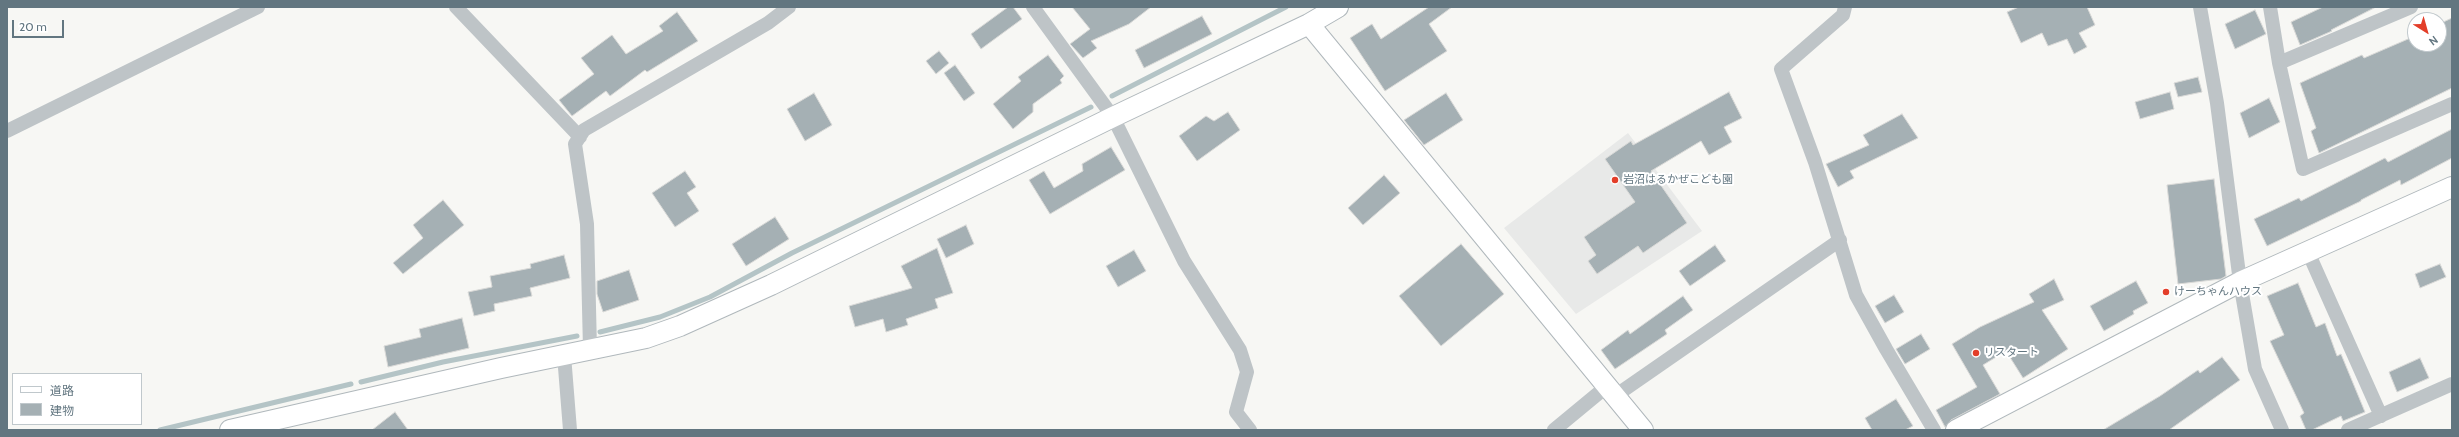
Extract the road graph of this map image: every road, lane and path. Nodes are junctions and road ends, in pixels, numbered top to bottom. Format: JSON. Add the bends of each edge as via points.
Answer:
{"nodes":[{"id":1,"x":258,"y":7,"type":"edge"},
{"id":2,"x":456,"y":7,"type":"edge"},
{"id":3,"x":790,"y":7,"type":"edge"},
{"id":4,"x":1033,"y":7,"type":"edge"},
{"id":5,"x":1338,"y":7,"type":"edge"},
{"id":6,"x":1845,"y":7,"type":"edge"},
{"id":7,"x":2200,"y":7,"type":"edge"},
{"id":8,"x":2270,"y":7,"type":"edge"},
{"id":9,"x":2411,"y":7,"type":"edge"},
{"id":10,"x":1309,"y":24,"type":"junction"},
{"id":11,"x":2279,"y":63,"type":"junction"},
{"id":12,"x":2452,"y":104,"type":"edge"},
{"id":13,"x":1113,"y":117,"type":"junction"},
{"id":14,"x":7,"y":131,"type":"edge"},
{"id":15,"x":580,"y":137,"type":"junction"},
{"id":16,"x":2452,"y":187,"type":"edge"},
{"id":17,"x":1840,"y":240,"type":"junction"},
{"id":18,"x":2308,"y":252,"type":"junction"},
{"id":19,"x":2240,"y":282,"type":"junction"},
{"id":20,"x":590,"y":349,"type":"junction"},
{"id":21,"x":564,"y":355,"type":"junction"},
{"id":22,"x":2452,"y":384,"type":"edge"},
{"id":23,"x":1610,"y":392,"type":"junction"},
{"id":24,"x":2381,"y":416,"type":"junction"},
{"id":25,"x":230,"y":430,"type":"edge"},
{"id":26,"x":570,"y":430,"type":"edge"},
{"id":27,"x":1250,"y":430,"type":"edge"},
{"id":28,"x":1554,"y":430,"type":"edge"},
{"id":29,"x":1643,"y":430,"type":"edge"},
{"id":30,"x":1934,"y":430,"type":"edge"},
{"id":31,"x":1956,"y":430,"type":"edge"},
{"id":32,"x":2282,"y":430,"type":"edge"},
{"id":33,"x":2348,"y":430,"type":"edge"}],
"edges":[{"from":1,"to":14,"type":"street"},
{"from":2,"to":15,"type":"street"},
{"from":3,"to":15,"type":"street","via":[[768,24],[584,130]]},
{"from":4,"to":13,"type":"street"},
{"from":5,"to":10,"type":"street"},
{"from":6,"to":17,"type":"street","via":[[1843,15],[1780,69],[1815,162]]},
{"from":7,"to":19,"type":"street","via":[[2217,103]]},
{"from":8,"to":11,"type":"street"},
{"from":9,"to":11,"type":"street"},
{"from":10,"to":13,"type":"street"},
{"from":10,"to":23,"type":"street"},
{"from":11,"to":12,"type":"street","via":[[2303,169]]},
{"from":13,"to":20,"type":"street","via":[[723,308],[646,338]]},
{"from":13,"to":27,"type":"street","via":[[1184,261],[1240,350],[1247,372],[1236,412]]},
{"from":15,"to":20,"type":"street","via":[[575,144],[587,224]]},
{"from":16,"to":18,"type":"street"},
{"from":17,"to":23,"type":"street"},
{"from":17,"to":30,"type":"street","via":[[1856,295]]},
{"from":18,"to":19,"type":"street"},
{"from":18,"to":24,"type":"street"},
{"from":19,"to":31,"type":"street"},
{"from":19,"to":32,"type":"street","via":[[2255,369]]},
{"from":20,"to":21,"type":"street"},
{"from":21,"to":25,"type":"street"},
{"from":21,"to":26,"type":"street"},
{"from":22,"to":24,"type":"street"},
{"from":23,"to":28,"type":"street"},
{"from":23,"to":29,"type":"street"},
{"from":24,"to":33,"type":"street"}]}
